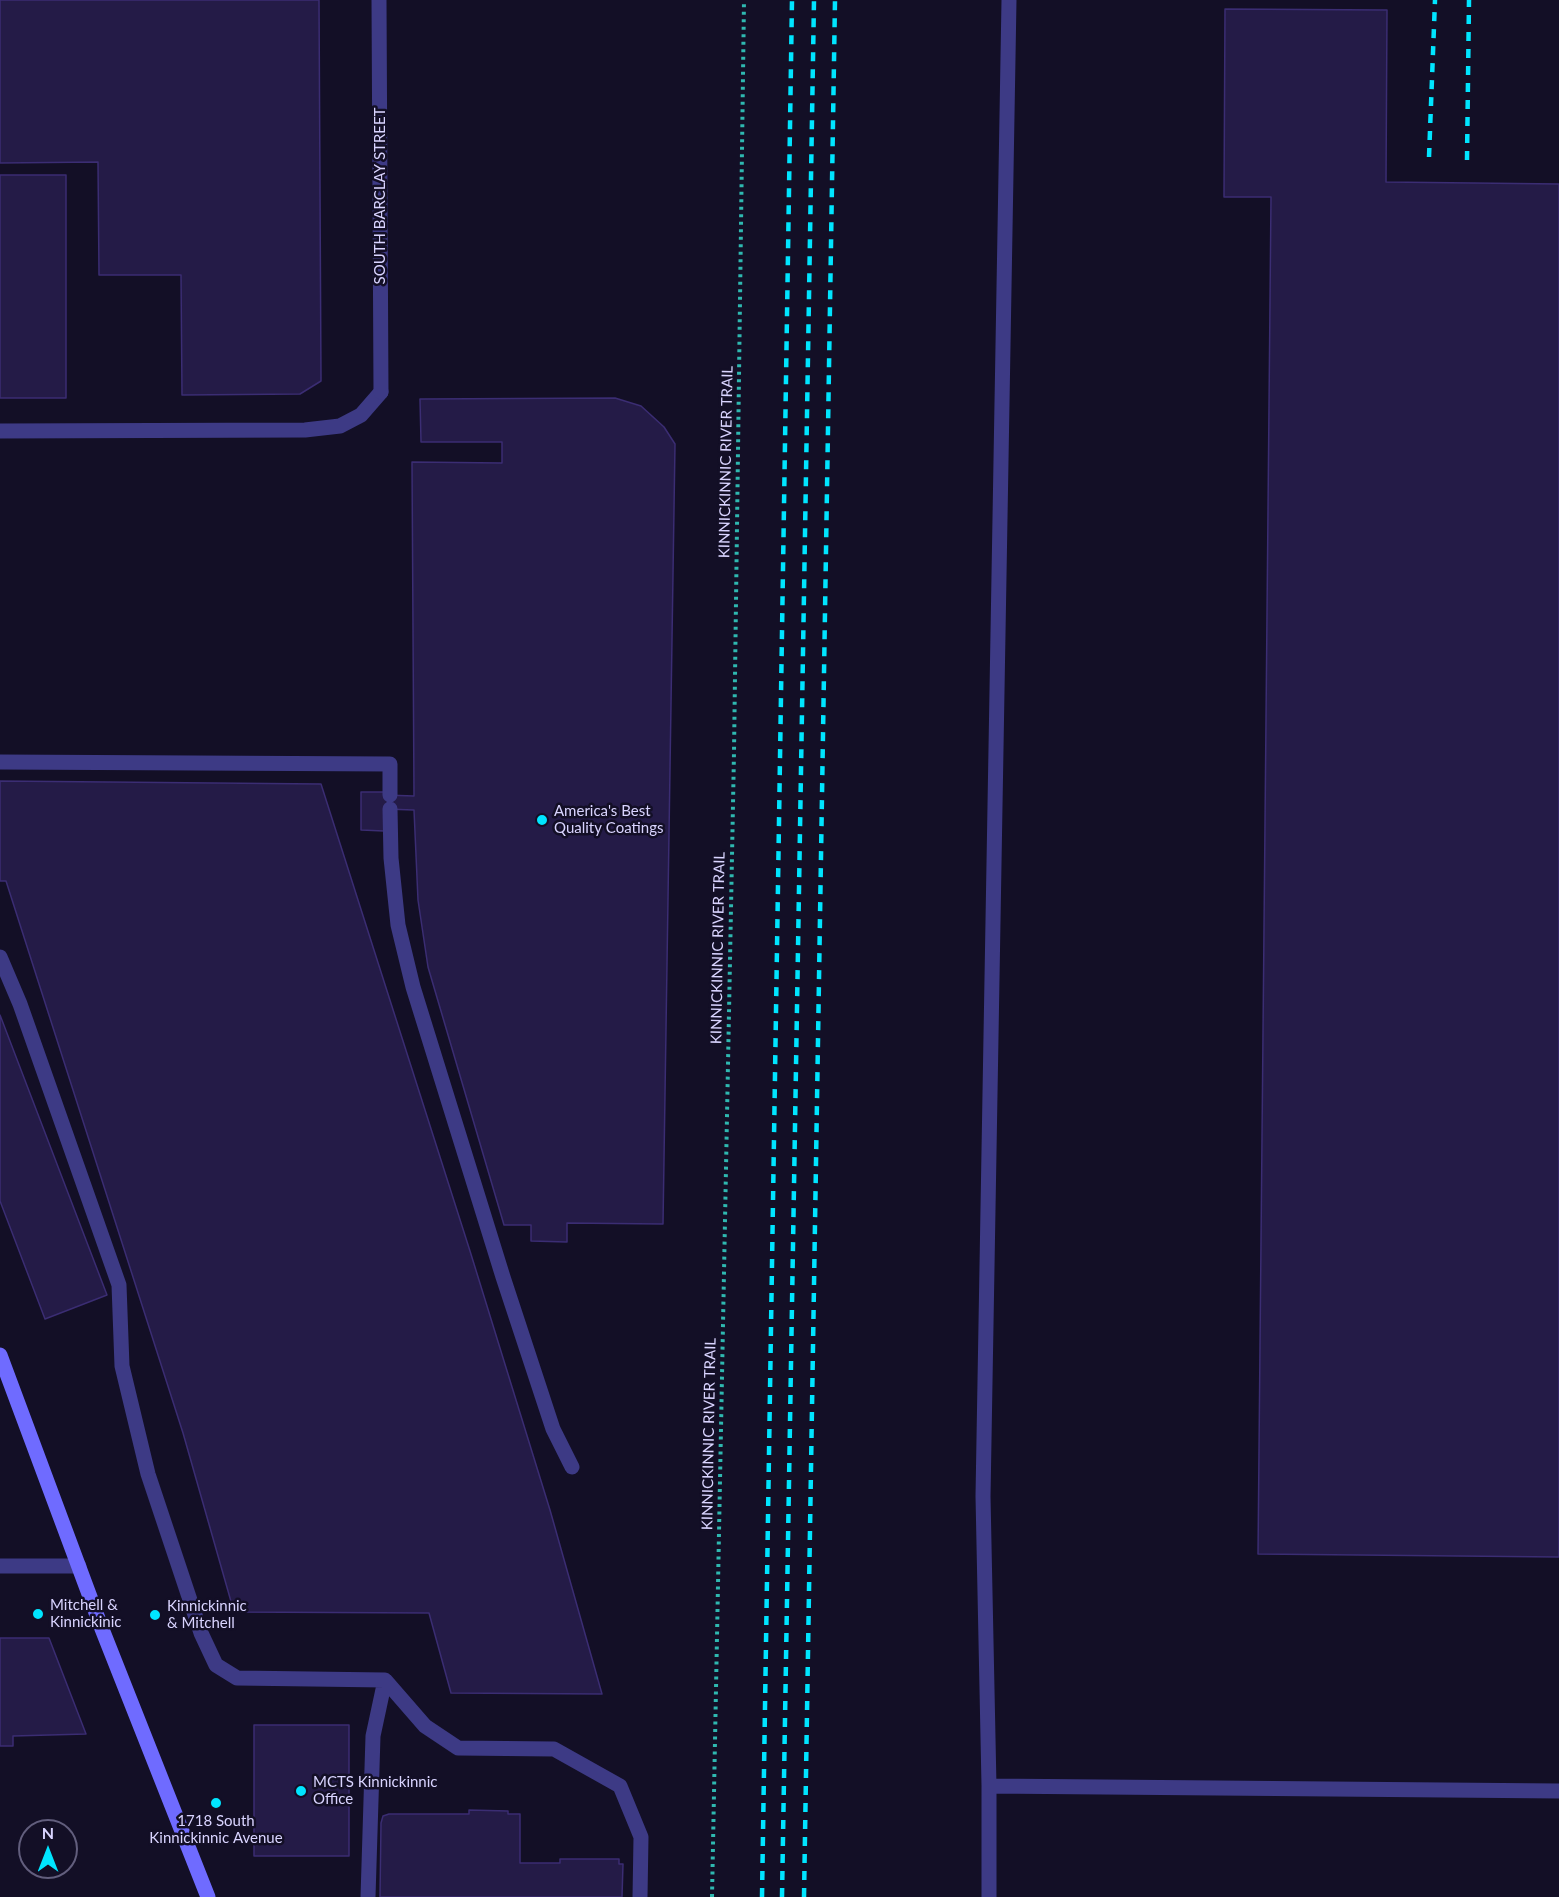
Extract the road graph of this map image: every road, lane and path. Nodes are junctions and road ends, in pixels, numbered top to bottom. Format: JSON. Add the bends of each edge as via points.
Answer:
{"nodes":[{"id":1,"x":379,"y":0,"type":"edge"},
{"id":2,"x":744,"y":0,"type":"edge"},
{"id":3,"x":1009,"y":0,"type":"edge"},
{"id":4,"x":0,"y":431,"type":"edge"},
{"id":5,"x":0,"y":762,"type":"edge"},
{"id":6,"x":0,"y":957,"type":"edge"},
{"id":7,"x":0,"y":1355,"type":"edge"},
{"id":8,"x":572,"y":1467,"type":"dead end"},
{"id":9,"x":0,"y":1566,"type":"edge"},
{"id":10,"x":79,"y":1566,"type":"junction"},
{"id":11,"x":385,"y":1680,"type":"junction"},
{"id":12,"x":989,"y":1786,"type":"junction"},
{"id":13,"x":1559,"y":1791,"type":"edge"},
{"id":14,"x":208,"y":1897,"type":"edge"},
{"id":15,"x":368,"y":1897,"type":"edge"},
{"id":16,"x":640,"y":1897,"type":"edge"},
{"id":17,"x":712,"y":1897,"type":"edge"},
{"id":18,"x":988,"y":1897,"type":"edge"}],
"edges":[{"from":1,"to":4,"type":"street","name":"SOUTH BARCLAY STREET","via":[[381,392],[361,415],[340,426],[305,430]]},
{"from":2,"to":17,"type":"path","name":"KINNICKINNIC RIVER TRAIL"},
{"from":3,"to":12,"type":"street","via":[[983,1496]]},
{"from":5,"to":8,"type":"street","via":[[390,764],[391,858],[398,925],[413,987],[499,1266],[553,1429]]},
{"from":6,"to":11,"type":"street","via":[[119,1285],[122,1366],[148,1474],[201,1633],[216,1665],[237,1678]]},
{"from":7,"to":10,"type":"main road"},
{"from":9,"to":10,"type":"street"},
{"from":10,"to":14,"type":"main road"},
{"from":11,"to":15,"type":"street","via":[[372,1736]]},
{"from":11,"to":16,"type":"street","via":[[425,1726],[458,1748],[554,1749],[620,1786],[640,1837]]},
{"from":12,"to":13,"type":"street"},
{"from":12,"to":18,"type":"street"}]}
